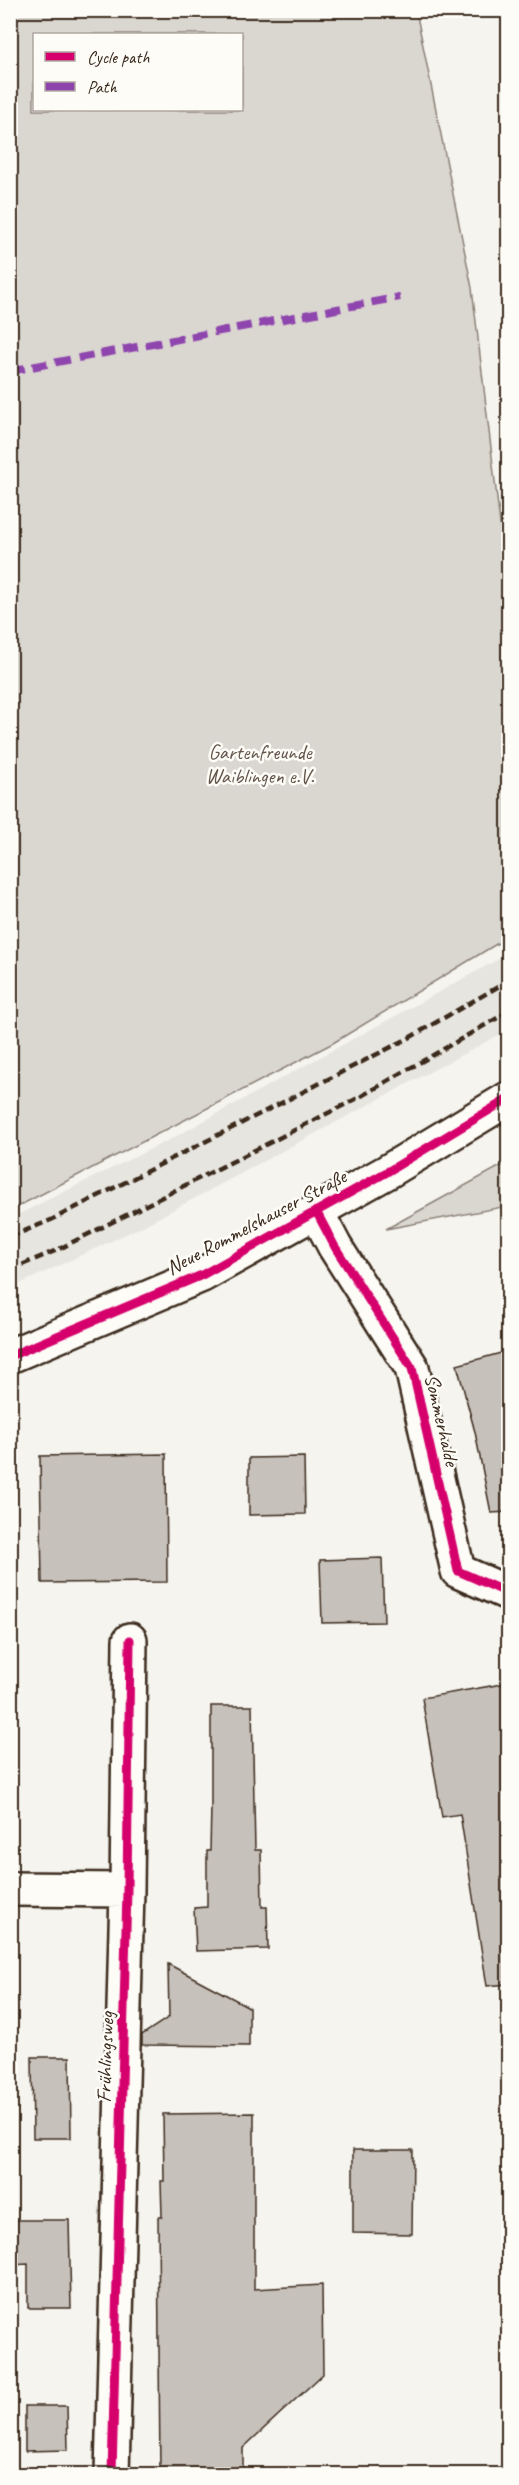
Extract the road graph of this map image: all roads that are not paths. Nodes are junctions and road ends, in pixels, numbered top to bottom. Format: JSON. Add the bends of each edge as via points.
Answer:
{"nodes":[{"id":1,"x":508,"y":1099,"type":"edge"},
{"id":2,"x":316,"y":1211,"type":"junction"},
{"id":3,"x":10,"y":1356,"type":"edge"},
{"id":4,"x":508,"y":1593,"type":"edge"},
{"id":5,"x":130,"y":1640,"type":"dead end"},
{"id":6,"x":10,"y":1889,"type":"edge"},
{"id":7,"x":127,"y":1890,"type":"junction"},
{"id":8,"x":112,"y":2475,"type":"edge"}],
"edges":[{"from":1,"to":2,"type":"street","name":"Neue Rommelshauser Straße"},
{"from":2,"to":3,"type":"street","name":"Neue Rommelshauser Straße","via":[[202,1275]]},
{"from":2,"to":4,"type":"street","name":"Sommerhalde","via":[[412,1368],[458,1571]]},
{"from":5,"to":7,"type":"street","name":"Frühlingsweg"},
{"from":6,"to":7,"type":"street"},
{"from":7,"to":8,"type":"street","name":"Frühlingsweg"}]}
